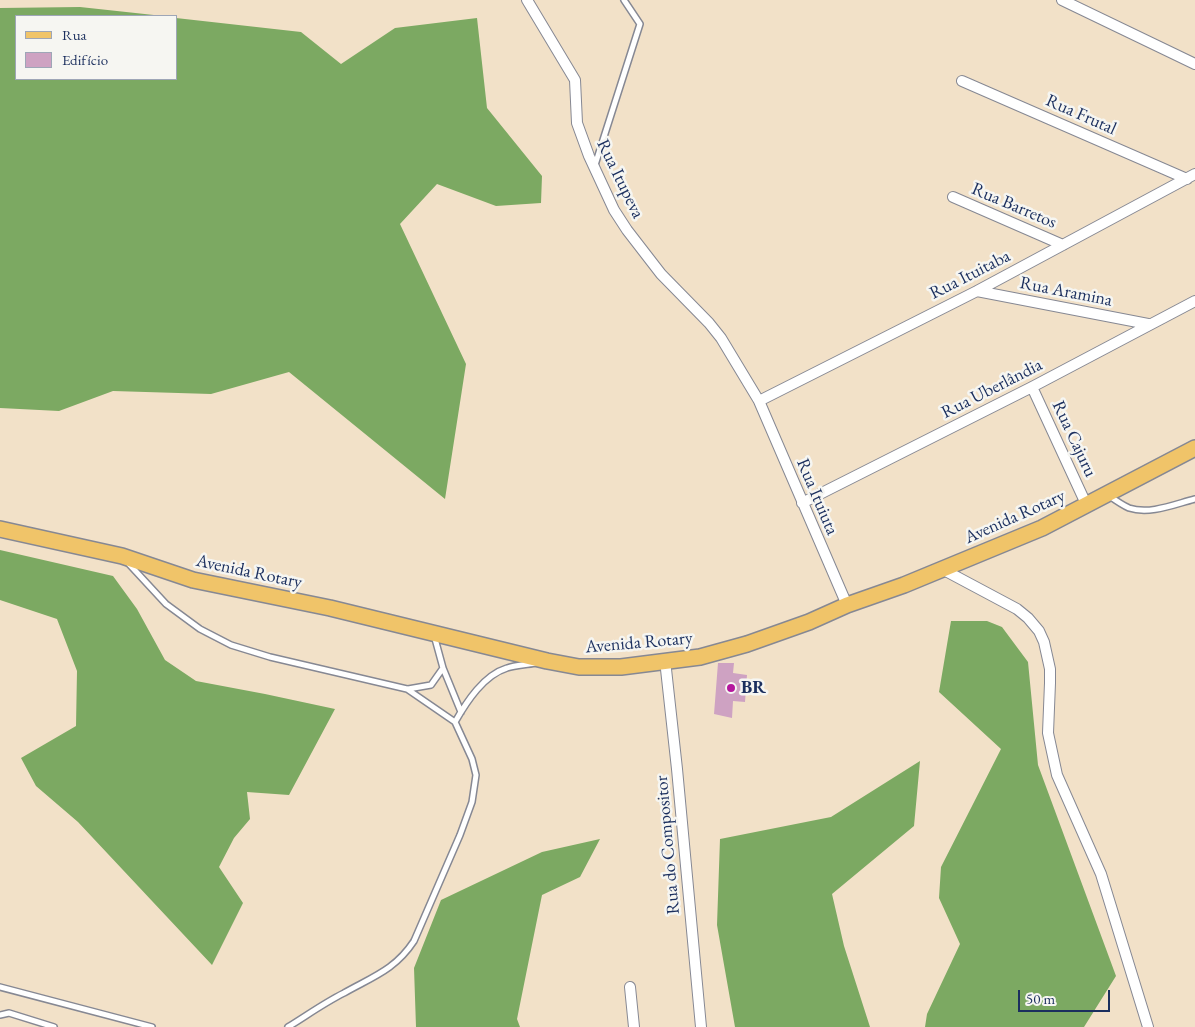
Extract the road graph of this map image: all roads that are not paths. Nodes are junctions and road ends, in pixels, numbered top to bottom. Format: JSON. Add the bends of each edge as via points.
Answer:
{"nodes":[{"id":1,"x":527,"y":0,"type":"edge"},
{"id":2,"x":624,"y":0,"type":"edge"},
{"id":3,"x":1062,"y":0,"type":"edge"},
{"id":4,"x":1195,"y":64,"type":"edge"},
{"id":5,"x":962,"y":81,"type":"dead end"},
{"id":6,"x":594,"y":168,"type":"junction"},
{"id":7,"x":1191,"y":176,"type":"edge"},
{"id":8,"x":953,"y":197,"type":"dead end"},
{"id":9,"x":1063,"y":245,"type":"junction"},
{"id":10,"x":978,"y":291,"type":"junction"},
{"id":11,"x":1195,"y":301,"type":"edge"},
{"id":12,"x":1148,"y":324,"type":"junction"},
{"id":13,"x":1032,"y":387,"type":"junction"},
{"id":14,"x":759,"y":401,"type":"junction"},
{"id":15,"x":1195,"y":448,"type":"edge"},
{"id":16,"x":1108,"y":495,"type":"junction"},
{"id":17,"x":1195,"y":499,"type":"edge"},
{"id":18,"x":802,"y":503,"type":"junction"},
{"id":19,"x":1087,"y":506,"type":"junction"},
{"id":20,"x":0,"y":529,"type":"edge"},
{"id":21,"x":122,"y":556,"type":"junction"},
{"id":22,"x":942,"y":569,"type":"junction"},
{"id":23,"x":847,"y":605,"type":"junction"},
{"id":24,"x":434,"y":635,"type":"junction"},
{"id":25,"x":665,"y":660,"type":"junction"},
{"id":26,"x":547,"y":661,"type":"junction"},
{"id":27,"x":443,"y":668,"type":"junction"},
{"id":28,"x":407,"y":689,"type":"junction"},
{"id":29,"x":461,"y":712,"type":"junction"},
{"id":30,"x":456,"y":722,"type":"junction"},
{"id":31,"x":0,"y":987,"type":"edge"},
{"id":32,"x":630,"y":987,"type":"dead end"},
{"id":33,"x":0,"y":1015,"type":"edge"},
{"id":34,"x":54,"y":1027,"type":"edge"},
{"id":35,"x":152,"y":1027,"type":"edge"},
{"id":36,"x":288,"y":1027,"type":"edge"},
{"id":37,"x":634,"y":1027,"type":"edge"},
{"id":38,"x":701,"y":1027,"type":"edge"},
{"id":39,"x":1148,"y":1027,"type":"edge"}],
"edges":[{"from":1,"to":6,"type":"street","name":"Rua Itupeva","via":[[575,80],[577,123]]},
{"from":2,"to":6,"type":"lane","via":[[640,24]]},
{"from":3,"to":4,"type":"street"},
{"from":5,"to":7,"type":"street","name":"Rua Frutal"},
{"from":6,"to":14,"type":"street","name":"Rua Itupeva","via":[[627,230],[661,274],[709,322]]},
{"from":7,"to":9,"type":"street","name":"Rua Ituitaba"},
{"from":8,"to":9,"type":"street","name":"Rua Barretos"},
{"from":9,"to":10,"type":"street","name":"Rua Ituitaba"},
{"from":10,"to":12,"type":"street","name":"Rua Aramina"},
{"from":10,"to":14,"type":"street","name":"Rua Ituitaba"},
{"from":11,"to":12,"type":"street","name":"Rua Uberlândia"},
{"from":12,"to":13,"type":"street","name":"Rua Uberlândia"},
{"from":13,"to":18,"type":"street","name":"Rua Uberlândia"},
{"from":13,"to":19,"type":"street","name":"Rua Cajuru"},
{"from":14,"to":18,"type":"street","name":"Rua Ituiuta"},
{"from":15,"to":16,"type":"main road","name":"Avenida Rotary"},
{"from":16,"to":17,"type":"lane","via":[[1140,511]]},
{"from":16,"to":19,"type":"main road","name":"Avenida Rotary"},
{"from":18,"to":23,"type":"street","name":"Rua Ituiuta"},
{"from":19,"to":22,"type":"main road","name":"Avenida Rotary"},
{"from":20,"to":21,"type":"main road","name":"Avenida Rotary"},
{"from":21,"to":24,"type":"main road","name":"Avenida Rotary","via":[[194,580],[330,608]]},
{"from":21,"to":28,"type":"lane","via":[[166,604],[200,629],[231,645]]},
{"from":22,"to":23,"type":"main road","name":"Avenida Rotary"},
{"from":22,"to":39,"type":"street","via":[[1017,610],[1039,631],[1044,642],[1050,668],[1048,733],[1057,775],[1101,874]]},
{"from":23,"to":25,"type":"main road","name":"Avenida Rotary","via":[[747,644],[700,657]]},
{"from":24,"to":26,"type":"main road","name":"Avenida Rotary"},
{"from":24,"to":27,"type":"lane"},
{"from":25,"to":26,"type":"main road","name":"Avenida Rotary","via":[[620,667],[579,667]]},
{"from":25,"to":38,"type":"street","name":"Rua do Compositor"},
{"from":26,"to":29,"type":"lane","via":[[493,674]]},
{"from":27,"to":28,"type":"lane","via":[[431,685]]},
{"from":27,"to":29,"type":"lane"},
{"from":28,"to":30,"type":"lane"},
{"from":29,"to":30,"type":"lane"},
{"from":30,"to":36,"type":"lane","via":[[476,776],[472,802],[414,941],[393,965]]},
{"from":31,"to":35,"type":"lane"},
{"from":32,"to":37,"type":"street"},
{"from":33,"to":34,"type":"lane","via":[[9,1013]]}]}
